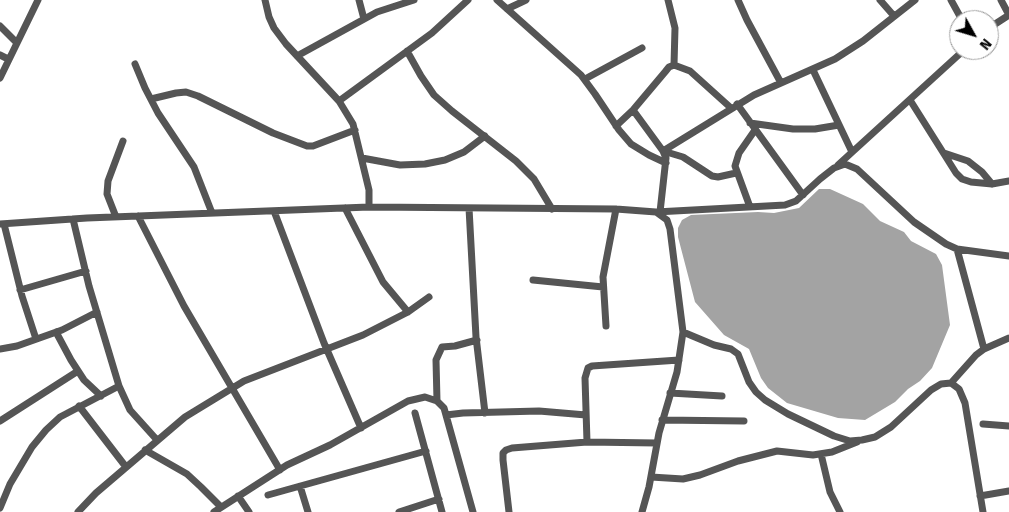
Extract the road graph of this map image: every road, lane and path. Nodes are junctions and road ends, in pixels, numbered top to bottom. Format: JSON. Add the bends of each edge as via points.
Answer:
{"nodes":[{"id":1,"x":38,"y":0,"type":"edge"},
{"id":2,"x":265,"y":0,"type":"edge"},
{"id":3,"x":359,"y":0,"type":"edge"},
{"id":4,"x":414,"y":0,"type":"edge"},
{"id":5,"x":468,"y":0,"type":"edge"},
{"id":6,"x":497,"y":0,"type":"edge"},
{"id":7,"x":526,"y":0,"type":"edge"},
{"id":8,"x":668,"y":0,"type":"edge"},
{"id":9,"x":738,"y":0,"type":"edge"},
{"id":10,"x":880,"y":0,"type":"edge"},
{"id":11,"x":915,"y":0,"type":"edge"},
{"id":12,"x":1002,"y":0,"type":"edge"},
{"id":13,"x":507,"y":9,"type":"junction"},
{"id":14,"x":1009,"y":15,"type":"edge"},
{"id":15,"x":894,"y":16,"type":"junction"},
{"id":16,"x":364,"y":19,"type":"junction"},
{"id":17,"x":0,"y":26,"type":"edge"},
{"id":18,"x":16,"y":42,"type":"junction"},
{"id":19,"x":642,"y":48,"type":"dead end"},
{"id":20,"x":407,"y":51,"type":"junction"},
{"id":21,"x":0,"y":55,"type":"edge"},
{"id":22,"x":297,"y":56,"type":"junction"},
{"id":23,"x":8,"y":59,"type":"junction"},
{"id":24,"x":953,"y":60,"type":"edge"},
{"id":25,"x":135,"y":64,"type":"dead end"},
{"id":26,"x":674,"y":65,"type":"junction"},
{"id":27,"x":813,"y":70,"type":"junction"},
{"id":28,"x":0,"y":78,"type":"edge"},
{"id":29,"x":585,"y":79,"type":"junction"},
{"id":30,"x":781,"y":83,"type":"junction"},
{"id":31,"x":151,"y":99,"type":"junction"},
{"id":32,"x":910,"y":100,"type":"junction"},
{"id":33,"x":339,"y":101,"type":"junction"},
{"id":34,"x":734,"y":106,"type":"junction"},
{"id":35,"x":633,"y":110,"type":"junction"},
{"id":36,"x":750,"y":123,"type":"junction"},
{"id":37,"x":839,"y":125,"type":"junction"},
{"id":38,"x":616,"y":126,"type":"junction"},
{"id":39,"x":355,"y":130,"type":"junction"},
{"id":40,"x":755,"y":130,"type":"junction"},
{"id":41,"x":485,"y":136,"type":"junction"},
{"id":42,"x":123,"y":141,"type":"dead end"},
{"id":43,"x":663,"y":151,"type":"junction"},
{"id":44,"x":852,"y":152,"type":"junction"},
{"id":45,"x":944,"y":153,"type":"junction"},
{"id":46,"x":362,"y":158,"type":"junction"},
{"id":47,"x":666,"y":163,"type":"junction"},
{"id":48,"x":834,"y":168,"type":"junction"},
{"id":49,"x":736,"y":173,"type":"junction"},
{"id":50,"x":1009,"y":181,"type":"edge"},
{"id":51,"x":992,"y":184,"type":"junction"},
{"id":52,"x":803,"y":195,"type":"junction"},
{"id":53,"x":369,"y":207,"type":"junction"},
{"id":54,"x":750,"y":207,"type":"junction"},
{"id":55,"x":345,"y":208,"type":"junction"},
{"id":56,"x":469,"y":208,"type":"junction"},
{"id":57,"x":552,"y":209,"type":"junction"},
{"id":58,"x":616,"y":209,"type":"junction"},
{"id":59,"x":274,"y":211,"type":"junction"},
{"id":60,"x":658,"y":212,"type":"junction"},
{"id":61,"x":212,"y":213,"type":"junction"},
{"id":62,"x":138,"y":216,"type":"junction"},
{"id":63,"x":116,"y":217,"type":"junction"},
{"id":64,"x":73,"y":219,"type":"junction"},
{"id":65,"x":2,"y":224,"type":"edge"},
{"id":66,"x":957,"y":249,"type":"junction"},
{"id":67,"x":1009,"y":256,"type":"edge"},
{"id":68,"x":86,"y":271,"type":"junction"},
{"id":69,"x":533,"y":280,"type":"dead end"},
{"id":70,"x":603,"y":286,"type":"junction"},
{"id":71,"x":20,"y":290,"type":"junction"},
{"id":72,"x":430,"y":297,"type":"dead end"},
{"id":73,"x":97,"y":312,"type":"junction"},
{"id":74,"x":408,"y":312,"type":"junction"},
{"id":75,"x":606,"y":326,"type":"dead end"},
{"id":76,"x":56,"y":332,"type":"junction"},
{"id":77,"x":683,"y":332,"type":"junction"},
{"id":78,"x":1009,"y":338,"type":"edge"},
{"id":79,"x":36,"y":339,"type":"junction"},
{"id":80,"x":477,"y":340,"type":"junction"},
{"id":81,"x":327,"y":348,"type":"junction"},
{"id":82,"x":0,"y":349,"type":"edge"},
{"id":83,"x":984,"y":349,"type":"junction"},
{"id":84,"x":679,"y":360,"type":"junction"},
{"id":85,"x":78,"y":371,"type":"junction"},
{"id":86,"x":951,"y":383,"type":"junction"},
{"id":87,"x":119,"y":386,"type":"junction"},
{"id":88,"x":233,"y":388,"type":"junction"},
{"id":89,"x":670,"y":393,"type":"junction"},
{"id":90,"x":101,"y":396,"type":"junction"},
{"id":91,"x":722,"y":396,"type":"dead end"},
{"id":92,"x":437,"y":401,"type":"junction"},
{"id":93,"x":79,"y":406,"type":"junction"},
{"id":94,"x":415,"y":413,"type":"dead end"},
{"id":95,"x":486,"y":413,"type":"junction"},
{"id":96,"x":446,"y":415,"type":"junction"},
{"id":97,"x":586,"y":415,"type":"junction"},
{"id":98,"x":662,"y":420,"type":"junction"},
{"id":99,"x":0,"y":421,"type":"edge"},
{"id":100,"x":744,"y":421,"type":"dead end"},
{"id":101,"x":983,"y":424,"type":"dead end"},
{"id":102,"x":1009,"y":426,"type":"edge"},
{"id":103,"x":361,"y":428,"type":"junction"},
{"id":104,"x":157,"y":440,"type":"junction"},
{"id":105,"x":862,"y":440,"type":"junction"},
{"id":106,"x":587,"y":442,"type":"junction"},
{"id":107,"x":657,"y":443,"type":"junction"},
{"id":108,"x":145,"y":450,"type":"junction"},
{"id":109,"x":426,"y":451,"type":"junction"},
{"id":110,"x":821,"y":454,"type":"junction"},
{"id":111,"x":126,"y":467,"type":"junction"},
{"id":112,"x":280,"y":470,"type":"junction"},
{"id":113,"x":652,"y":477,"type":"junction"},
{"id":114,"x":300,"y":486,"type":"junction"},
{"id":115,"x":1009,"y":491,"type":"edge"},
{"id":116,"x":3,"y":492,"type":"edge"},
{"id":117,"x":268,"y":495,"type":"dead end"},
{"id":118,"x":238,"y":496,"type":"junction"},
{"id":119,"x":980,"y":496,"type":"junction"},
{"id":120,"x":439,"y":500,"type":"junction"},
{"id":121,"x":221,"y":507,"type":"junction"},
{"id":122,"x":1,"y":510,"type":"edge"},
{"id":123,"x":78,"y":512,"type":"edge"},
{"id":124,"x":214,"y":512,"type":"edge"},
{"id":125,"x":249,"y":512,"type":"edge"},
{"id":126,"x":308,"y":512,"type":"edge"},
{"id":127,"x":399,"y":512,"type":"edge"},
{"id":128,"x":442,"y":512,"type":"edge"},
{"id":129,"x":473,"y":512,"type":"edge"},
{"id":130,"x":509,"y":512,"type":"edge"},
{"id":131,"x":642,"y":512,"type":"edge"},
{"id":132,"x":840,"y":512,"type":"edge"},
{"id":133,"x":983,"y":512,"type":"edge"}],
"edges":[{"from":1,"to":18,"type":"street"},
{"from":2,"to":22,"type":"street","via":[[274,28]]},
{"from":3,"to":16,"type":"street"},
{"from":4,"to":16,"type":"street"},
{"from":5,"to":20,"type":"street"},
{"from":6,"to":13,"type":"street"},
{"from":7,"to":13,"type":"street"},
{"from":8,"to":26,"type":"street","via":[[675,28]]},
{"from":9,"to":30,"type":"street"},
{"from":10,"to":15,"type":"street"},
{"from":11,"to":15,"type":"street"},
{"from":12,"to":14,"type":"street"},
{"from":13,"to":29,"type":"street"},
{"from":15,"to":27,"type":"street","via":[[850,50]]},
{"from":16,"to":22,"type":"street"},
{"from":17,"to":18,"type":"street"},
{"from":18,"to":23,"type":"street"},
{"from":19,"to":29,"type":"street"},
{"from":20,"to":33,"type":"street"},
{"from":20,"to":41,"type":"street","via":[[434,95]]},
{"from":21,"to":23,"type":"street"},
{"from":22,"to":33,"type":"street"},
{"from":23,"to":28,"type":"street"},
{"from":24,"to":32,"type":"street"},
{"from":25,"to":31,"type":"street"},
{"from":26,"to":34,"type":"street","via":[[690,71]]},
{"from":26,"to":35,"type":"street"},
{"from":27,"to":30,"type":"street"},
{"from":27,"to":37,"type":"street"},
{"from":29,"to":38,"type":"street"},
{"from":30,"to":34,"type":"street"},
{"from":31,"to":39,"type":"street","via":[[186,92],[306,146]]},
{"from":31,"to":61,"type":"street","via":[[194,167]]},
{"from":32,"to":44,"type":"street"},
{"from":32,"to":45,"type":"street"},
{"from":33,"to":39,"type":"street"},
{"from":34,"to":36,"type":"street"},
{"from":34,"to":43,"type":"street"},
{"from":35,"to":38,"type":"street"},
{"from":35,"to":43,"type":"street"},
{"from":36,"to":37,"type":"street","via":[[793,129]]},
{"from":36,"to":40,"type":"street"},
{"from":37,"to":44,"type":"street"},
{"from":38,"to":47,"type":"street","via":[[631,144]]},
{"from":39,"to":46,"type":"street"},
{"from":40,"to":49,"type":"street","via":[[736,160]]},
{"from":40,"to":52,"type":"street"},
{"from":41,"to":46,"type":"street","via":[[464,152],[425,164],[400,165]]},
{"from":41,"to":57,"type":"street","via":[[534,179]]},
{"from":42,"to":63,"type":"street","via":[[108,181],[108,194]]},
{"from":43,"to":47,"type":"street"},
{"from":43,"to":49,"type":"street","via":[[683,157],[712,176]]},
{"from":44,"to":48,"type":"street"},
{"from":45,"to":51,"type":"street","via":[[968,161]]},
{"from":45,"to":51,"type":"street","via":[[962,179]]},
{"from":46,"to":53,"type":"street"},
{"from":47,"to":60,"type":"street"},
{"from":48,"to":52,"type":"street"},
{"from":48,"to":66,"type":"street","via":[[845,164],[857,169],[914,222]]},
{"from":49,"to":54,"type":"street"},
{"from":50,"to":51,"type":"street"},
{"from":52,"to":54,"type":"street","via":[[785,204]]},
{"from":53,"to":55,"type":"street"},
{"from":53,"to":56,"type":"street"},
{"from":54,"to":60,"type":"street"},
{"from":55,"to":59,"type":"street"},
{"from":55,"to":74,"type":"street","via":[[383,282]]},
{"from":56,"to":57,"type":"street"},
{"from":56,"to":80,"type":"street"},
{"from":57,"to":58,"type":"street"},
{"from":58,"to":60,"type":"street"},
{"from":58,"to":70,"type":"street"},
{"from":59,"to":61,"type":"street"},
{"from":59,"to":81,"type":"street"},
{"from":60,"to":77,"type":"street","via":[[667,220],[670,229]]},
{"from":61,"to":62,"type":"street"},
{"from":62,"to":63,"type":"street"},
{"from":62,"to":88,"type":"street","via":[[184,306]]},
{"from":63,"to":64,"type":"street"},
{"from":64,"to":65,"type":"street"},
{"from":64,"to":68,"type":"street"},
{"from":65,"to":71,"type":"street"},
{"from":66,"to":67,"type":"street"},
{"from":66,"to":83,"type":"street"},
{"from":68,"to":71,"type":"street"},
{"from":68,"to":73,"type":"street"},
{"from":69,"to":70,"type":"street"},
{"from":70,"to":75,"type":"street"},
{"from":71,"to":79,"type":"street"},
{"from":72,"to":74,"type":"street"},
{"from":73,"to":76,"type":"street"},
{"from":73,"to":87,"type":"street"},
{"from":74,"to":81,"type":"street","via":[[363,335]]},
{"from":76,"to":79,"type":"street"},
{"from":76,"to":85,"type":"street"},
{"from":77,"to":84,"type":"street"},
{"from":77,"to":105,"type":"street","via":[[738,354],[756,392],[788,414],[834,436],[850,441]]},
{"from":78,"to":83,"type":"street"},
{"from":79,"to":82,"type":"street"},
{"from":80,"to":92,"type":"street","via":[[442,347],[436,360]]},
{"from":80,"to":95,"type":"street"},
{"from":81,"to":88,"type":"street"},
{"from":81,"to":103,"type":"street"},
{"from":83,"to":86,"type":"street"},
{"from":84,"to":89,"type":"street"},
{"from":84,"to":97,"type":"street","via":[[588,368],[585,378]]},
{"from":85,"to":90,"type":"street"},
{"from":85,"to":99,"type":"street"},
{"from":86,"to":105,"type":"street","via":[[931,390],[891,427],[875,437]]},
{"from":86,"to":119,"type":"street","via":[[959,389],[965,403]]},
{"from":87,"to":90,"type":"street"},
{"from":87,"to":104,"type":"street","via":[[130,410]]},
{"from":88,"to":104,"type":"street","via":[[185,417]]},
{"from":88,"to":112,"type":"street"},
{"from":89,"to":91,"type":"street"},
{"from":89,"to":98,"type":"street"},
{"from":90,"to":93,"type":"street"},
{"from":92,"to":96,"type":"street"},
{"from":92,"to":103,"type":"street","via":[[425,397],[408,401]]},
{"from":93,"to":111,"type":"street"},
{"from":93,"to":116,"type":"street","via":[[60,417],[32,446]]},
{"from":94,"to":109,"type":"street"},
{"from":95,"to":96,"type":"street"},
{"from":95,"to":97,"type":"street","via":[[539,411]]},
{"from":96,"to":129,"type":"street"},
{"from":97,"to":106,"type":"street"},
{"from":98,"to":100,"type":"street"},
{"from":98,"to":107,"type":"street"},
{"from":101,"to":102,"type":"street"},
{"from":103,"to":112,"type":"street"},
{"from":104,"to":108,"type":"street"},
{"from":105,"to":110,"type":"street"},
{"from":106,"to":107,"type":"street"},
{"from":106,"to":130,"type":"street","via":[[506,450],[503,460]]},
{"from":107,"to":113,"type":"street"},
{"from":108,"to":111,"type":"street"},
{"from":108,"to":121,"type":"street","via":[[187,474]]},
{"from":109,"to":114,"type":"street"},
{"from":109,"to":120,"type":"street"},
{"from":110,"to":113,"type":"street","via":[[777,451],[683,479]]},
{"from":110,"to":132,"type":"street","via":[[830,492]]},
{"from":111,"to":123,"type":"street"},
{"from":112,"to":118,"type":"street"},
{"from":113,"to":131,"type":"street"},
{"from":114,"to":117,"type":"street"},
{"from":114,"to":126,"type":"street"},
{"from":115,"to":119,"type":"street"},
{"from":116,"to":122,"type":"street"},
{"from":118,"to":121,"type":"street"},
{"from":118,"to":125,"type":"street"},
{"from":119,"to":133,"type":"street"},
{"from":120,"to":127,"type":"street"},
{"from":120,"to":128,"type":"street"},
{"from":121,"to":124,"type":"street"}]}
